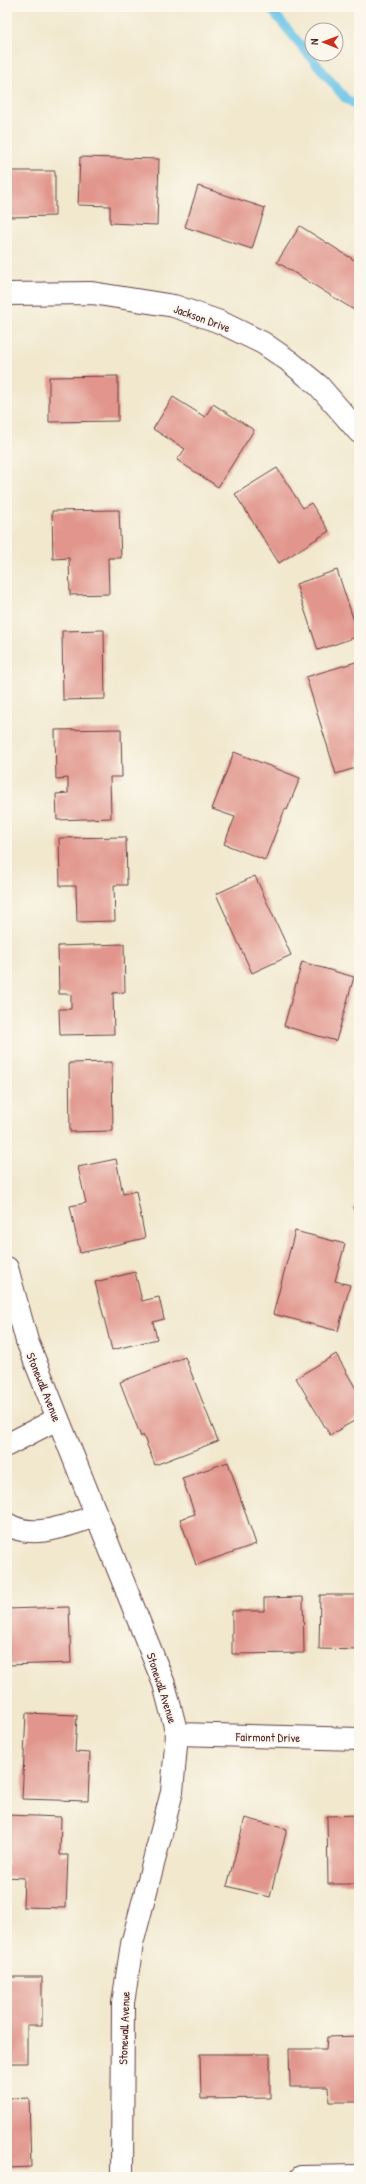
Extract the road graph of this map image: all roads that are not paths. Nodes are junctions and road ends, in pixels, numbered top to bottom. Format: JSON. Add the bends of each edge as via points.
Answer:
{"nodes":[{"id":1,"x":7,"y":294,"type":"edge"},
{"id":2,"x":359,"y":432,"type":"edge"},
{"id":3,"x":7,"y":1268,"type":"edge"},
{"id":4,"x":57,"y":1419,"type":"junction"},
{"id":5,"x":7,"y":1445,"type":"edge"},
{"id":6,"x":96,"y":1516,"type":"junction"},
{"id":7,"x":7,"y":1524,"type":"edge"},
{"id":8,"x":177,"y":1734,"type":"junction"},
{"id":9,"x":359,"y":1739,"type":"edge"},
{"id":10,"x":359,"y":2176,"type":"edge"},
{"id":11,"x":122,"y":2177,"type":"edge"},
{"id":12,"x":301,"y":2177,"type":"edge"}],
"edges":[{"from":1,"to":2,"type":"street","name":"Jackson Drive","via":[[92,293],[174,306],[220,322],[263,343],[289,361],[319,386]]},
{"from":3,"to":4,"type":"street","name":"Stonewall Avenue","via":[[26,1341]]},
{"from":4,"to":5,"type":"street"},
{"from":4,"to":6,"type":"street","name":"Stonewall Avenue"},
{"from":6,"to":7,"type":"street","via":[[44,1531],[15,1529]]},
{"from":6,"to":8,"type":"street","name":"Stonewall Avenue","via":[[164,1684]]},
{"from":8,"to":9,"type":"street","name":"Fairmont Drive"},
{"from":8,"to":11,"type":"street","name":"Stonewall Avenue","via":[[172,1792],[132,1944],[123,2003]]},
{"from":10,"to":12,"type":"street"}]}
